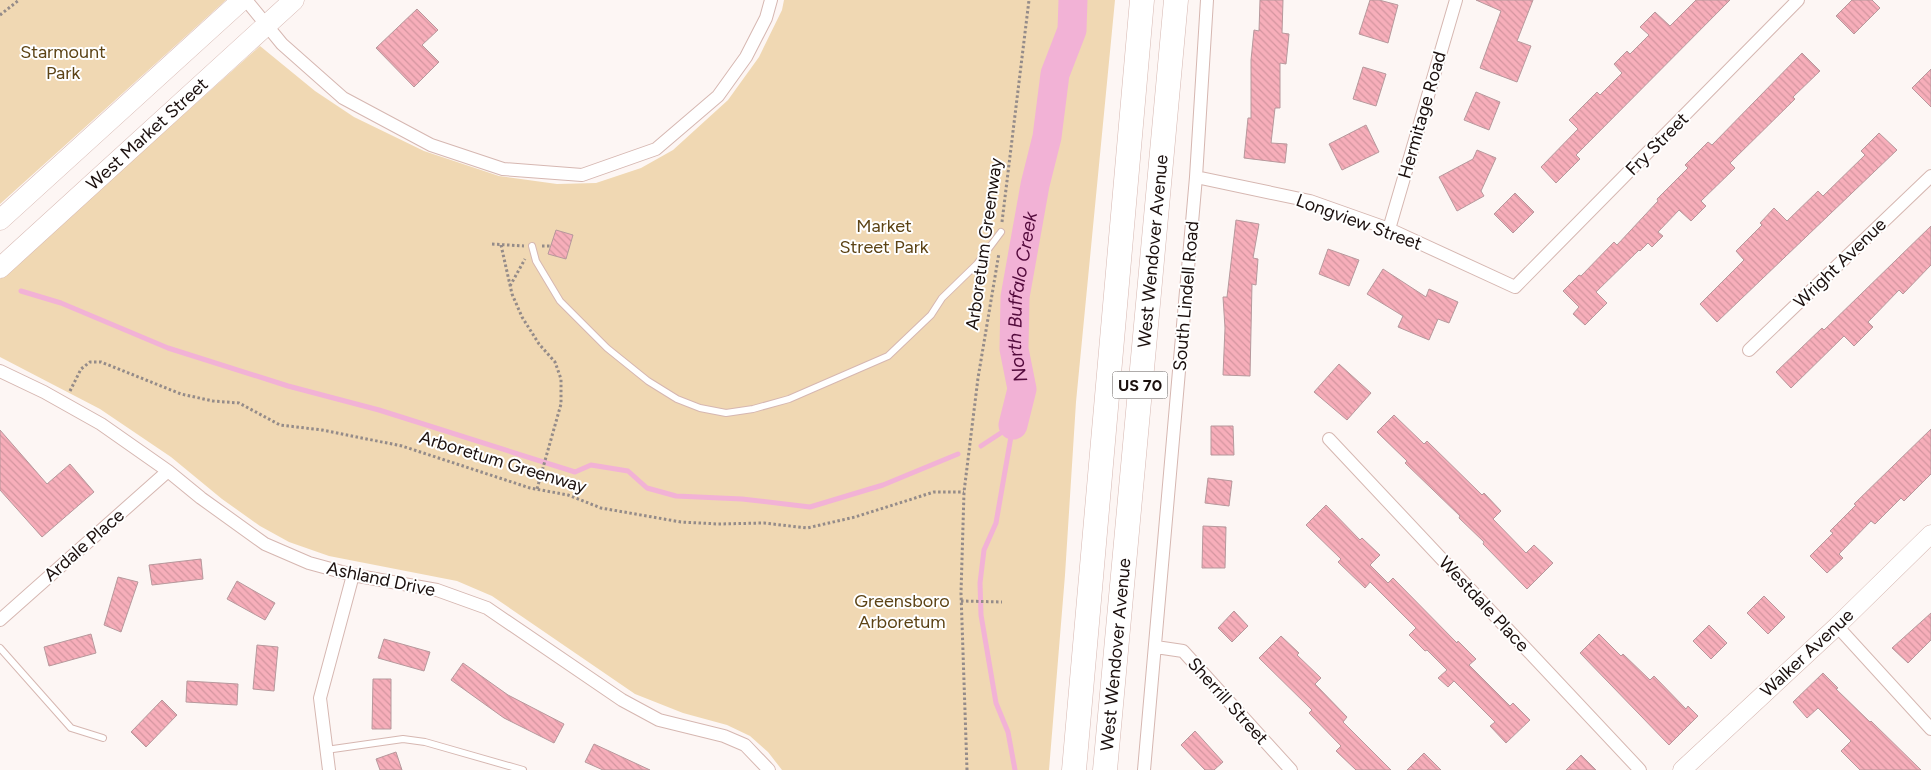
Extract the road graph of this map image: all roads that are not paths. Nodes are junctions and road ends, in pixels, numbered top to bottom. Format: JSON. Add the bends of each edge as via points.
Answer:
{"nodes":[{"id":1,"x":242,"y":0,"type":"edge"},
{"id":2,"x":246,"y":0,"type":"edge"},
{"id":3,"x":294,"y":0,"type":"edge"},
{"id":4,"x":771,"y":0,"type":"edge"},
{"id":5,"x":1142,"y":0,"type":"edge"},
{"id":6,"x":1176,"y":0,"type":"edge"},
{"id":7,"x":1208,"y":0,"type":"edge"},
{"id":8,"x":1456,"y":0,"type":"edge"},
{"id":9,"x":1798,"y":0,"type":"edge"},
{"id":10,"x":267,"y":24,"type":"junction"},
{"id":11,"x":1931,"y":176,"type":"edge"},
{"id":12,"x":1196,"y":177,"type":"junction"},
{"id":13,"x":0,"y":220,"type":"edge"},
{"id":14,"x":1389,"y":229,"type":"junction"},
{"id":15,"x":1001,"y":232,"type":"road end"},
{"id":16,"x":532,"y":246,"type":"road end"},
{"id":17,"x":0,"y":268,"type":"edge"},
{"id":18,"x":1515,"y":287,"type":"joint"},
{"id":19,"x":1749,"y":350,"type":"dead end"},
{"id":20,"x":0,"y":371,"type":"edge"},
{"id":21,"x":1329,"y":439,"type":"dead end"},
{"id":22,"x":168,"y":471,"type":"junction"},
{"id":23,"x":1931,"y":534,"type":"edge"},
{"id":24,"x":353,"y":575,"type":"junction"},
{"id":25,"x":0,"y":620,"type":"edge"},
{"id":26,"x":1837,"y":626,"type":"junction"},
{"id":27,"x":1156,"y":647,"type":"junction"},
{"id":28,"x":0,"y":648,"type":"edge"},
{"id":29,"x":1931,"y":729,"type":"edge"},
{"id":30,"x":103,"y":738,"type":"dead end"},
{"id":31,"x":326,"y":750,"type":"junction"},
{"id":32,"x":329,"y":770,"type":"edge"},
{"id":33,"x":523,"y":770,"type":"edge"},
{"id":34,"x":769,"y":770,"type":"edge"},
{"id":35,"x":1074,"y":770,"type":"edge"},
{"id":36,"x":1105,"y":770,"type":"edge"},
{"id":37,"x":1144,"y":770,"type":"edge"},
{"id":38,"x":1291,"y":770,"type":"edge"},
{"id":39,"x":1640,"y":770,"type":"edge"},
{"id":40,"x":1682,"y":770,"type":"edge"}],
"edges":[{"from":1,"to":13,"type":"main road","name":"West Market Street"},
{"from":2,"to":10,"type":"street"},
{"from":3,"to":10,"type":"main road","name":"West Market Street"},
{"from":4,"to":10,"type":"street","via":[[766,18],[746,56],[718,96],[656,149],[582,175],[503,169],[431,145],[343,98],[282,44]]},
{"from":5,"to":35,"type":"highway","name":"West Wendover Avenue","number":"US 70"},
{"from":6,"to":36,"type":"highway","name":"West Wendover Avenue","number":"US 70"},
{"from":7,"to":12,"type":"street","name":"South Lindell Road"},
{"from":8,"to":14,"type":"street","name":"Hermitage Road"},
{"from":9,"to":18,"type":"street","name":"Fry Street"},
{"from":10,"to":17,"type":"main road","name":"West Market Street"},
{"from":11,"to":19,"type":"street","name":"Wright Avenue"},
{"from":12,"to":14,"type":"street","name":"Longview Street","via":[[1310,201]]},
{"from":12,"to":27,"type":"street","name":"South Lindell Road"},
{"from":14,"to":18,"type":"street","name":"Longview Street"},
{"from":15,"to":16,"type":"lane","via":[[977,264],[942,298],[931,315],[888,356],[789,399],[726,413],[677,399],[648,381],[607,348],[560,301],[536,261]]},
{"from":20,"to":22,"type":"street","name":"Ashland Drive","via":[[101,424]]},
{"from":21,"to":39,"type":"street","name":"Westdale Place"},
{"from":22,"to":24,"type":"street","name":"Ashland Drive","via":[[265,544],[309,563]]},
{"from":22,"to":25,"type":"street","name":"Ardale Place"},
{"from":23,"to":26,"type":"street","name":"Walker Avenue"},
{"from":24,"to":31,"type":"street","via":[[320,698]]},
{"from":24,"to":34,"type":"street","name":"Ashland Drive","via":[[437,590],[487,608],[622,700],[659,720],[724,736],[744,745]]},
{"from":26,"to":29,"type":"street"},
{"from":26,"to":40,"type":"street","name":"Walker Avenue"},
{"from":27,"to":37,"type":"street","name":"South Lindell Road"},
{"from":27,"to":38,"type":"street","name":"Sherrill Street","via":[[1183,651]]},
{"from":28,"to":30,"type":"lane","via":[[71,728]]},
{"from":31,"to":32,"type":"street"},
{"from":31,"to":33,"type":"lane","via":[[403,740],[426,742]]}]}
